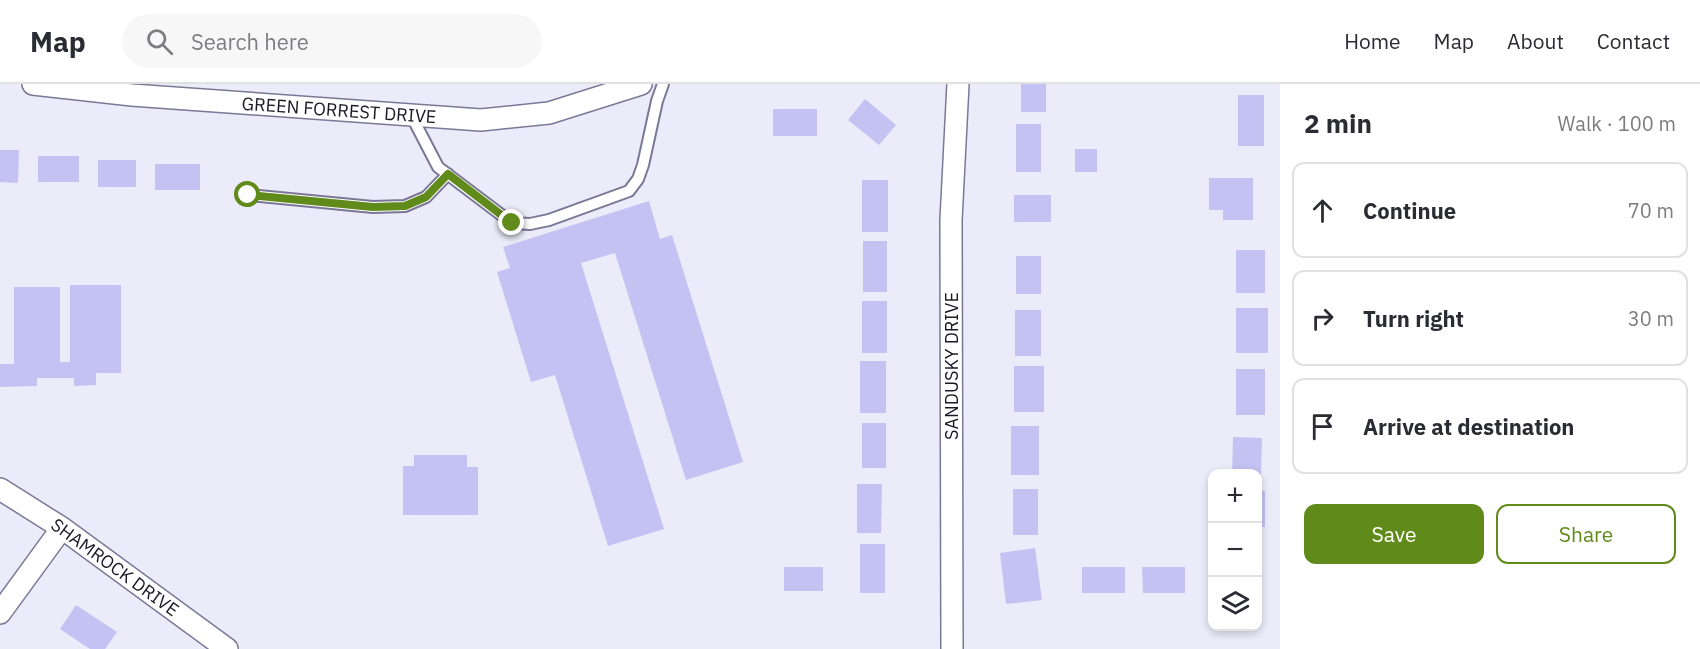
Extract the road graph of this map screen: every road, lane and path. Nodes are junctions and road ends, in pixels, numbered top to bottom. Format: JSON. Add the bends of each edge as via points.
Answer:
{"nodes":[{"id":1,"x":33,"y":84,"type":"edge"},
{"id":2,"x":641,"y":84,"type":"edge"},
{"id":3,"x":663,"y":84,"type":"edge"},
{"id":4,"x":958,"y":84,"type":"edge"},
{"id":5,"x":410,"y":115,"type":"junction"},
{"id":6,"x":448,"y":174,"type":"junction"},
{"id":7,"x":248,"y":195,"type":"dead end"},
{"id":8,"x":0,"y":489,"type":"edge"},
{"id":9,"x":62,"y":528,"type":"junction"},
{"id":10,"x":0,"y":613,"type":"edge"},
{"id":11,"x":227,"y":649,"type":"edge"},
{"id":12,"x":952,"y":649,"type":"edge"}],
"edges":[{"from":1,"to":5,"type":"street","name":"GREEN FORREST DRIVE"},
{"from":2,"to":5,"type":"street","name":"GREEN FORREST DRIVE","via":[[549,113],[481,120]]},
{"from":3,"to":6,"type":"lane","via":[[643,165],[629,191],[549,220],[512,223]]},
{"from":4,"to":12,"type":"street","name":"SANDUSKY DRIVE","via":[[951,220]]},
{"from":5,"to":6,"type":"lane","via":[[438,167]]},
{"from":6,"to":7,"type":"lane","via":[[426,197],[405,206],[373,207]]},
{"from":8,"to":9,"type":"street","name":"SHAMROCK DRIVE"},
{"from":9,"to":10,"type":"street"},
{"from":9,"to":11,"type":"street","name":"SHAMROCK DRIVE"}]}
